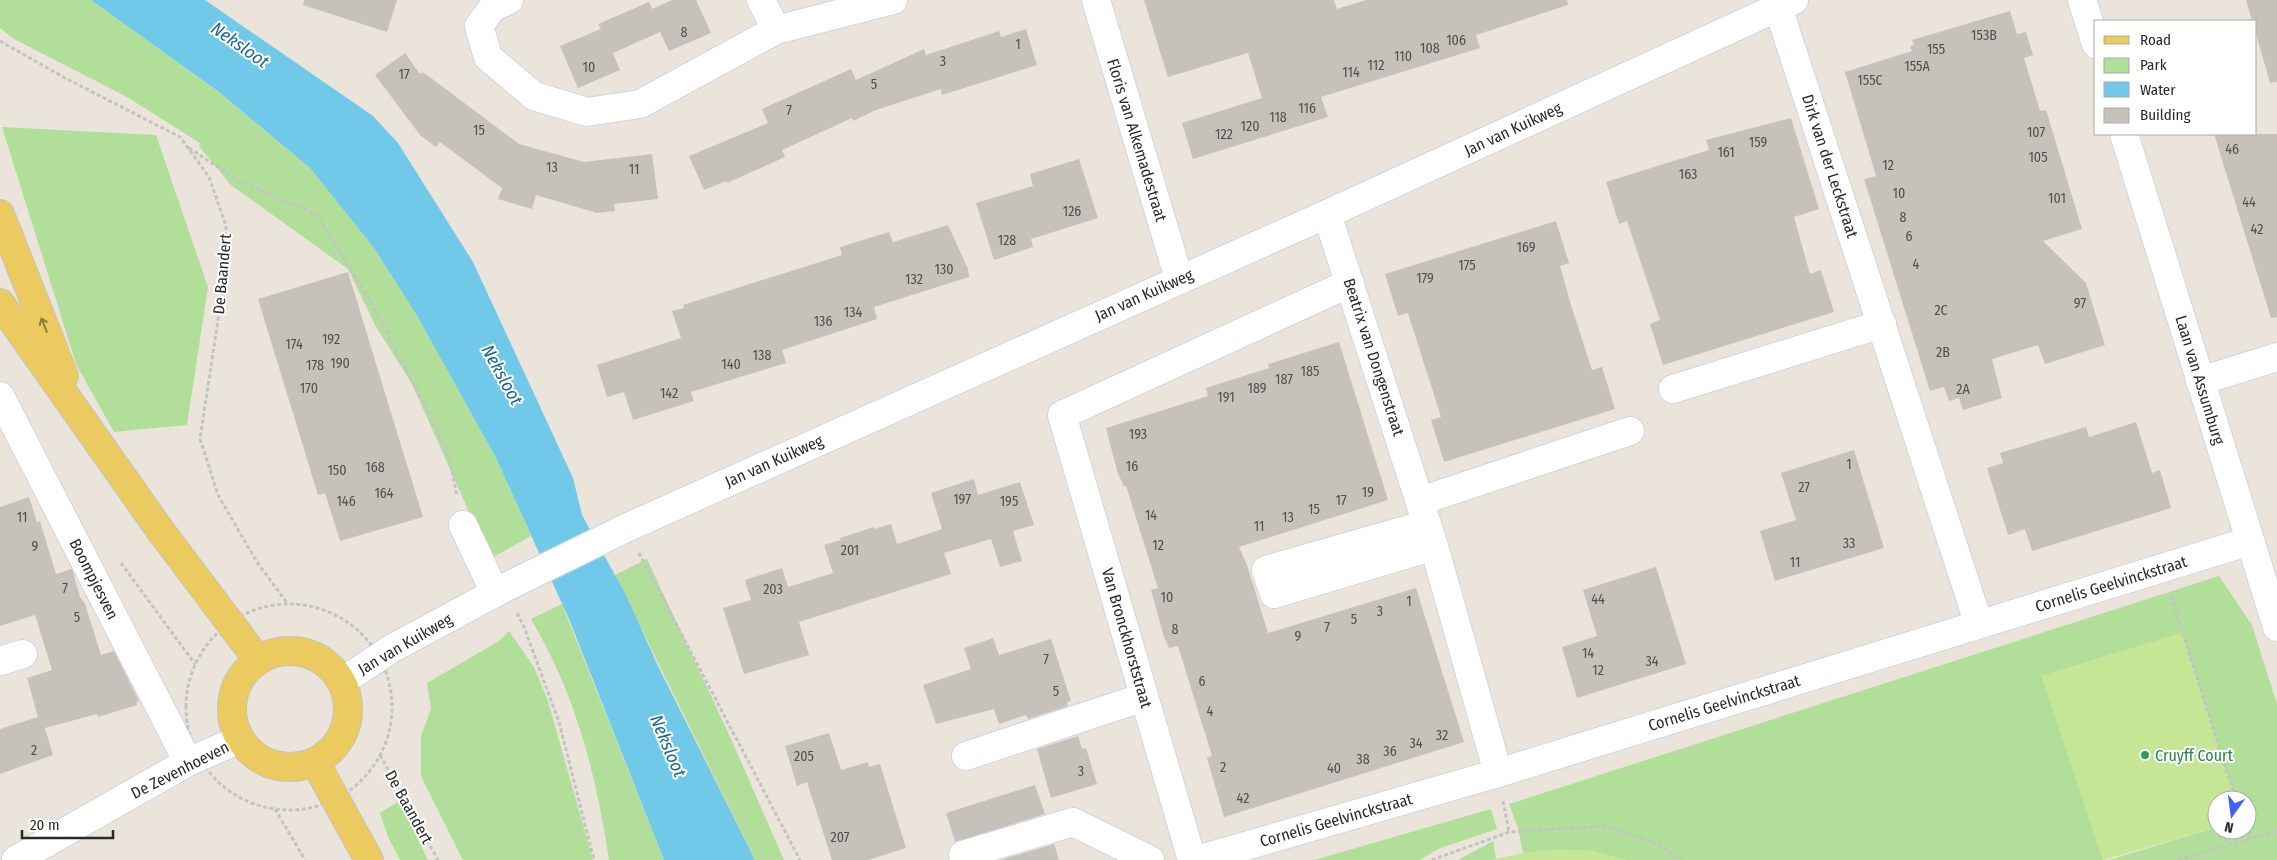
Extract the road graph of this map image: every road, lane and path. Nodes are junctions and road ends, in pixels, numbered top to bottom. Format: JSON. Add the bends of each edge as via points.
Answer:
{"nodes":[{"id":1,"x":508,"y":0,"type":"edge"},
{"id":2,"x":761,"y":0,"type":"edge"},
{"id":3,"x":893,"y":0,"type":"edge"},
{"id":4,"x":1096,"y":0,"type":"edge"},
{"id":5,"x":2082,"y":0,"type":"edge"},
{"id":6,"x":1786,"y":4,"type":"edge"},
{"id":7,"x":1749,"y":10,"type":"edge"},
{"id":8,"x":776,"y":30,"type":"junction"},
{"id":9,"x":2094,"y":38,"type":"edge"},
{"id":10,"x":0,"y":41,"type":"edge"},
{"id":11,"x":2124,"y":135,"type":"edge"},
{"id":12,"x":186,"y":146,"type":"junction"},
{"id":13,"x":0,"y":214,"type":"edge"},
{"id":14,"x":1327,"y":214,"type":"junction"},
{"id":15,"x":1179,"y":279,"type":"junction"},
{"id":16,"x":1350,"y":283,"type":"junction"},
{"id":17,"x":0,"y":302,"type":"edge"},
{"id":18,"x":1882,"y":324,"type":"junction"},
{"id":19,"x":2277,"y":357,"type":"edge"},
{"id":20,"x":2200,"y":380,"type":"junction"},
{"id":21,"x":1673,"y":389,"type":"dead end"},
{"id":22,"x":0,"y":396,"type":"edge"},
{"id":23,"x":81,"y":419,"type":"junction"},
{"id":24,"x":1630,"y":432,"type":"dead end"},
{"id":25,"x":1427,"y":523,"type":"junction"},
{"id":26,"x":462,"y":525,"type":"joint"},
{"id":27,"x":618,"y":532,"type":"junction"},
{"id":28,"x":2250,"y":541,"type":"junction"},
{"id":29,"x":2162,"y":568,"type":"junction"},
{"id":30,"x":500,"y":590,"type":"junction"},
{"id":31,"x":287,"y":603,"type":"dead end"},
{"id":32,"x":1978,"y":625,"type":"junction"},
{"id":33,"x":2277,"y":626,"type":"edge"},
{"id":34,"x":258,"y":660,"type":"junction"},
{"id":35,"x":342,"y":682,"type":"junction"},
{"id":36,"x":1144,"y":697,"type":"junction"},
{"id":37,"x":240,"y":739,"type":"junction"},
{"id":38,"x":380,"y":755,"type":"dead end"},
{"id":39,"x":966,"y":756,"type":"dead end"},
{"id":40,"x":188,"y":762,"type":"junction"},
{"id":41,"x":315,"y":762,"type":"junction"},
{"id":42,"x":1498,"y":773,"type":"junction"},
{"id":43,"x":2233,"y":790,"type":"edge"},
{"id":44,"x":274,"y":808,"type":"dead end"},
{"id":45,"x":2277,"y":831,"type":"edge"},
{"id":46,"x":2257,"y":837,"type":"edge"},
{"id":47,"x":2245,"y":840,"type":"edge"},
{"id":48,"x":963,"y":855,"type":"dead end"},
{"id":49,"x":20,"y":859,"type":"edge"},
{"id":50,"x":305,"y":860,"type":"edge"},
{"id":51,"x":369,"y":860,"type":"edge"},
{"id":52,"x":438,"y":860,"type":"edge"},
{"id":53,"x":594,"y":860,"type":"edge"},
{"id":54,"x":800,"y":860,"type":"edge"},
{"id":55,"x":1150,"y":860,"type":"edge"},
{"id":56,"x":1192,"y":860,"type":"edge"},
{"id":57,"x":1197,"y":860,"type":"edge"},
{"id":58,"x":1432,"y":860,"type":"edge"},
{"id":59,"x":1681,"y":860,"type":"edge"},
{"id":60,"x":2178,"y":860,"type":"edge"}],
"edges":[{"from":1,"to":8,"type":"street","via":[[493,7],[479,26],[488,57],[534,96],[587,112],[640,104]]},
{"from":2,"to":8,"type":"street"},
{"from":3,"to":8,"type":"street"},
{"from":4,"to":15,"type":"street","name":"Floris van Alkemadestraat"},
{"from":5,"to":9,"type":"street"},
{"from":6,"to":7,"type":"street","name":"Jan van Kuikweg"},
{"from":6,"to":18,"type":"street","name":"Dirk van der Leckstraat"},
{"from":7,"to":14,"type":"street","name":"Jan van Kuikweg"},
{"from":10,"to":12,"type":"path","name":"De Baandert","via":[[180,137]]},
{"from":11,"to":20,"type":"street","name":"Laan van Assumburg"},
{"from":12,"to":26,"type":"path","via":[[239,180],[317,215],[376,310],[430,416],[450,460]]},
{"from":12,"to":31,"type":"path","name":"De Baandert","via":[[209,177],[226,226],[223,287],[200,439],[218,496],[257,562]]},
{"from":23,"to":13,"type":"main road","one_way":true},
{"from":14,"to":15,"type":"street","name":"Jan van Kuikweg"},
{"from":14,"to":16,"type":"street","name":"Beatrix van Dongenstraat"},
{"from":15,"to":27,"type":"street","name":"Jan van Kuikweg"},
{"from":16,"to":25,"type":"street","name":"Beatrix van Dongenstraat"},
{"from":16,"to":36,"type":"street","name":"Van Bronckhorststraat","via":[[1062,415]]},
{"from":17,"to":23,"type":"main road"},
{"from":18,"to":21,"type":"street"},
{"from":18,"to":32,"type":"street","name":"Dirk van der Leckstraat"},
{"from":19,"to":20,"type":"street"},
{"from":20,"to":28,"type":"street","name":"Laan van Assumburg"},
{"from":22,"to":40,"type":"street","name":"Boompjesven"},
{"from":23,"to":34,"type":"main road"},
{"from":24,"to":25,"type":"street"},
{"from":25,"to":25,"type":"street","via":[[1274,594],[1266,570]]},
{"from":25,"to":42,"type":"street","name":"Beatrix van Dongenstraat"},
{"from":26,"to":30,"type":"street"},
{"from":27,"to":30,"type":"street","name":"Jan van Kuikweg"},
{"from":27,"to":54,"type":"path"},
{"from":28,"to":29,"type":"street","name":"Cornelis Geelvinckstraat"},
{"from":28,"to":33,"type":"street","name":"Laan van Assumburg"},
{"from":29,"to":32,"type":"street","name":"Cornelis Geelvinckstraat"},
{"from":29,"to":43,"type":"path"},
{"from":30,"to":35,"type":"street","name":"Jan van Kuikweg","via":[[391,649]]},
{"from":30,"to":53,"type":"path","via":[[524,627],[559,722]]},
{"from":32,"to":42,"type":"street","name":"Cornelis Geelvinckstraat"},
{"from":34,"to":35,"type":"main road","via":[[275,652],[295,651],[314,655],[330,666]]},
{"from":34,"to":37,"type":"main road","via":[[244,672],[235,687],[231,705],[233,723]]},
{"from":35,"to":41,"type":"main road","via":[[348,699],[348,718],[342,736],[331,751]]},
{"from":36,"to":39,"type":"street"},
{"from":36,"to":56,"type":"street","name":"Van Bronckhorststraat"},
{"from":37,"to":40,"type":"street","name":"De Zevenhoeven"},
{"from":37,"to":41,"type":"main road","via":[[254,756],[273,765],[295,768]]},
{"from":38,"to":52,"type":"path","name":"De Baandert"},
{"from":40,"to":49,"type":"street","name":"De Zevenhoeven"},
{"from":41,"to":51,"type":"main road"},
{"from":42,"to":57,"type":"street","name":"Cornelis Geelvinckstraat"},
{"from":44,"to":50,"type":"path"},
{"from":45,"to":46,"type":"path"},
{"from":47,"to":60,"type":"path"},
{"from":48,"to":55,"type":"street","via":[[1073,822]]},
{"from":58,"to":59,"type":"path","via":[[1509,832],[1604,826],[1659,845]]}]}
